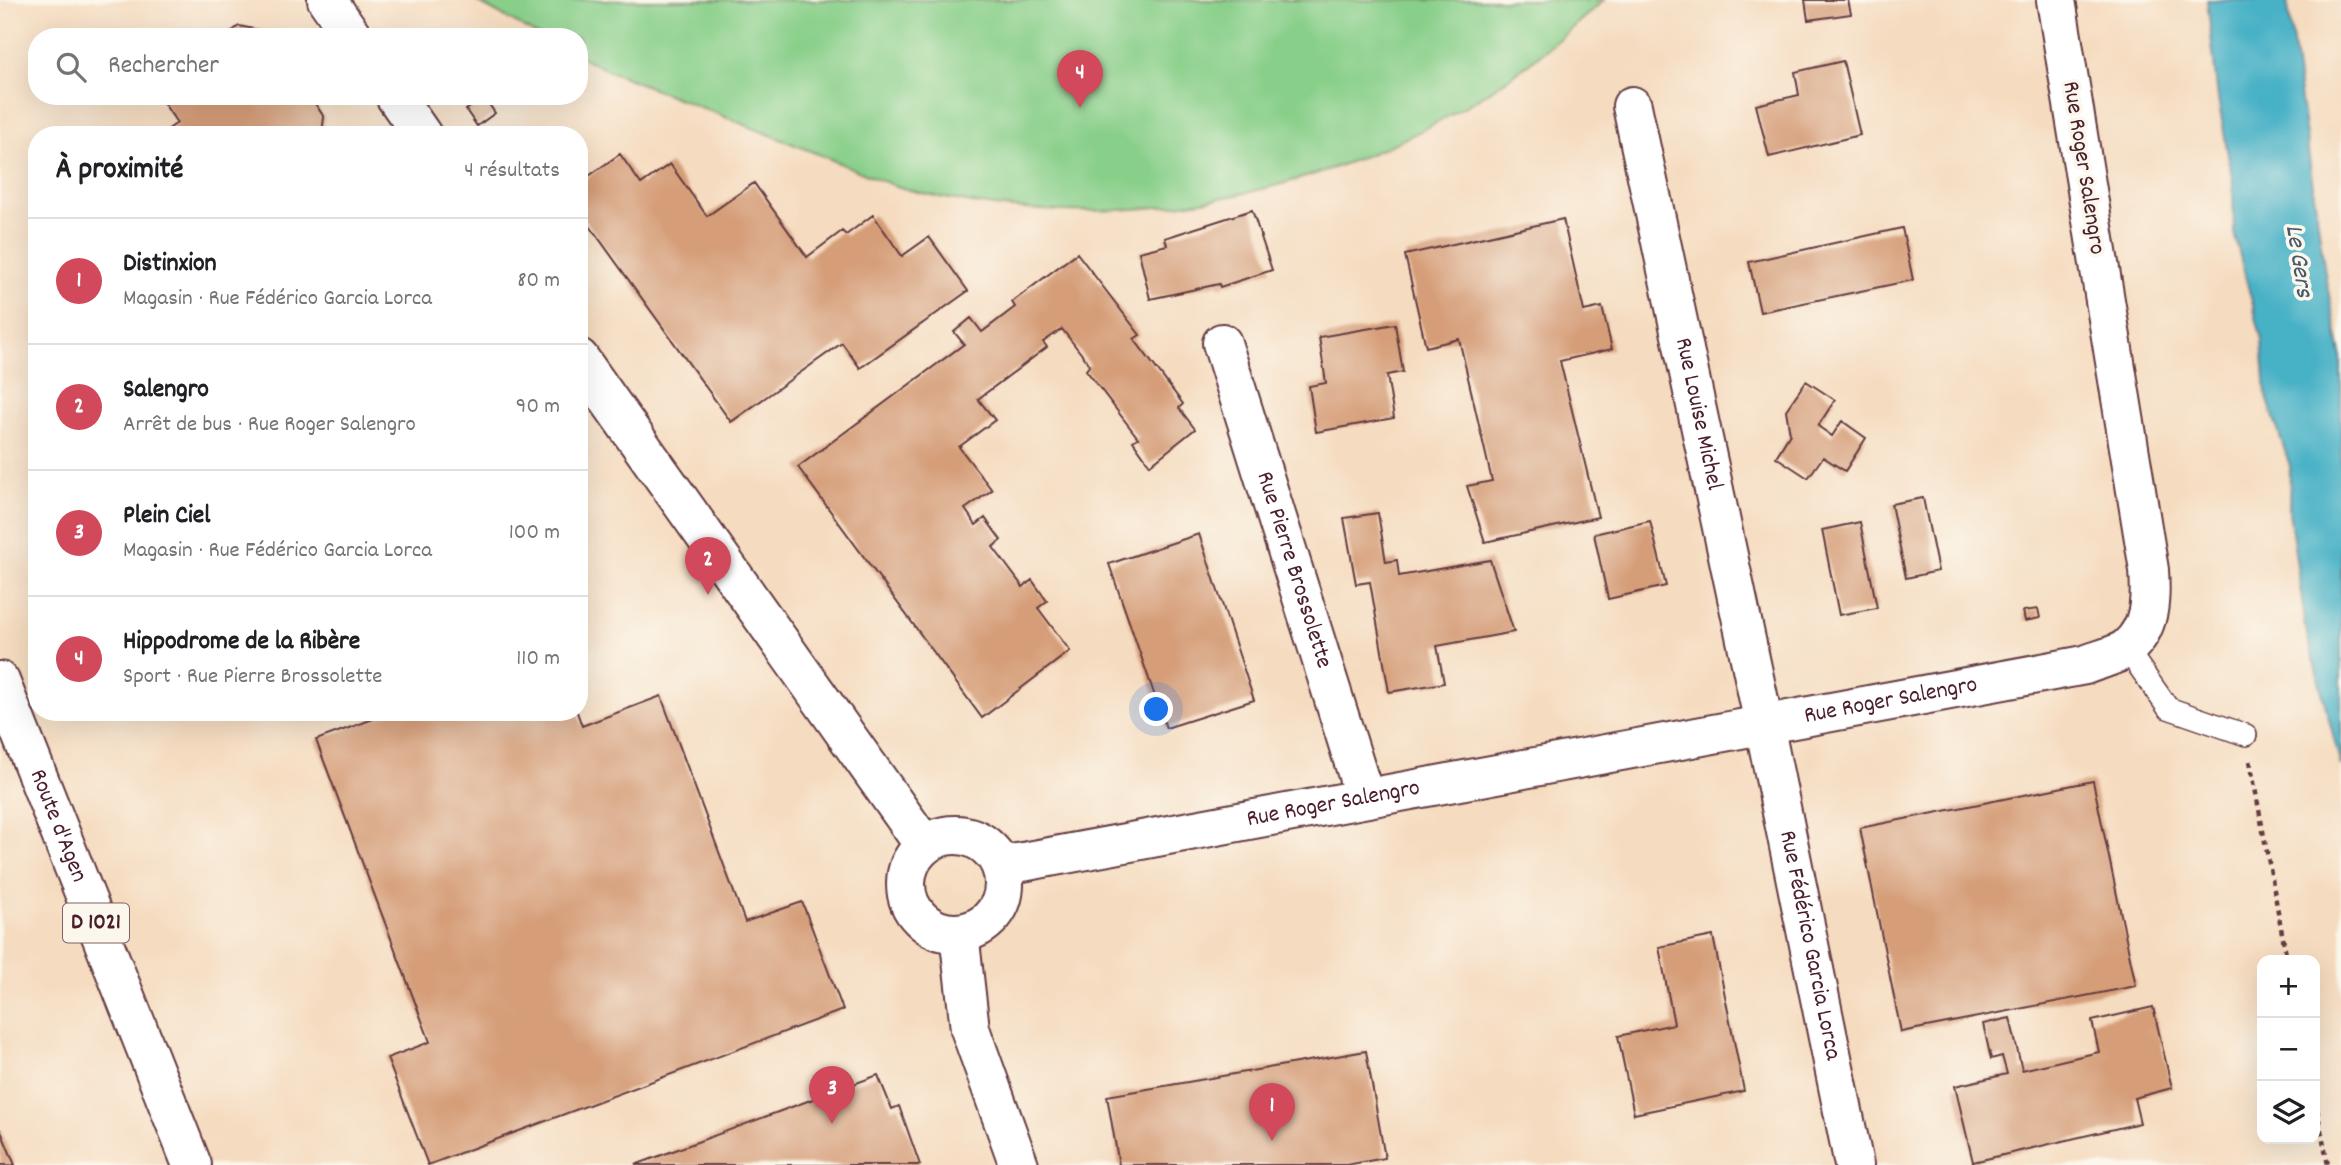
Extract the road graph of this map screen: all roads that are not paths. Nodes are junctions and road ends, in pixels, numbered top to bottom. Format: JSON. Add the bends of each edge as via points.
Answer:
{"nodes":[{"id":1,"x":327,"y":0,"type":"edge"},
{"id":2,"x":2056,"y":0,"type":"edge"},
{"id":3,"x":347,"y":28,"type":"edge"},
{"id":4,"x":401,"y":105,"type":"edge"},
{"id":5,"x":1632,"y":106,"type":"dead end"},
{"id":6,"x":416,"y":126,"type":"edge"},
{"id":7,"x":1222,"y":343,"type":"dead end"},
{"id":8,"x":588,"y":371,"type":"edge"},
{"id":9,"x":2126,"y":648,"type":"junction"},
{"id":10,"x":0,"y":681,"type":"edge"},
{"id":11,"x":1764,"y":724,"type":"junction"},
{"id":12,"x":2246,"y":735,"type":"road end"},
{"id":13,"x":1365,"y":798,"type":"junction"},
{"id":14,"x":924,"y":845,"type":"junction"},
{"id":15,"x":1001,"y":866,"type":"junction"},
{"id":16,"x":959,"y":933,"type":"junction"},
{"id":17,"x":192,"y":1165,"type":"edge"},
{"id":18,"x":1019,"y":1165,"type":"edge"},
{"id":19,"x":1854,"y":1165,"type":"edge"}],
"edges":[{"from":1,"to":3,"type":"street"},
{"from":2,"to":9,"type":"street","name":"Rue Roger Salengro","via":[[2149,570],[2152,601],[2144,625]]},
{"from":4,"to":6,"type":"street"},
{"from":5,"to":11,"type":"street","name":"Rue Louise Michel"},
{"from":7,"to":13,"type":"street","name":"Rue Pierre Brossolette"},
{"from":8,"to":14,"type":"street"},
{"from":9,"to":11,"type":"street","name":"Rue Roger Salengro","via":[[2085,664]]},
{"from":9,"to":12,"type":"lane","via":[[2168,708]]},
{"from":10,"to":17,"type":"street","name":"Route d'Agen","number":"D 1021"},
{"from":11,"to":13,"type":"street","name":"Rue Roger Salengro"},
{"from":11,"to":19,"type":"street","name":"Rue Fédérico Garcia Lorca"},
{"from":13,"to":15,"type":"street","name":"Rue Roger Salengro"},
{"from":14,"to":15,"type":"street","via":[[937,838],[968,836],[993,853]]},
{"from":14,"to":16,"type":"street","via":[[907,871],[908,902],[929,926]]},
{"from":15,"to":16,"type":"street","via":[[1003,896],[997,910],[980,925]]},
{"from":16,"to":18,"type":"street","via":[[970,1028]]}]}
